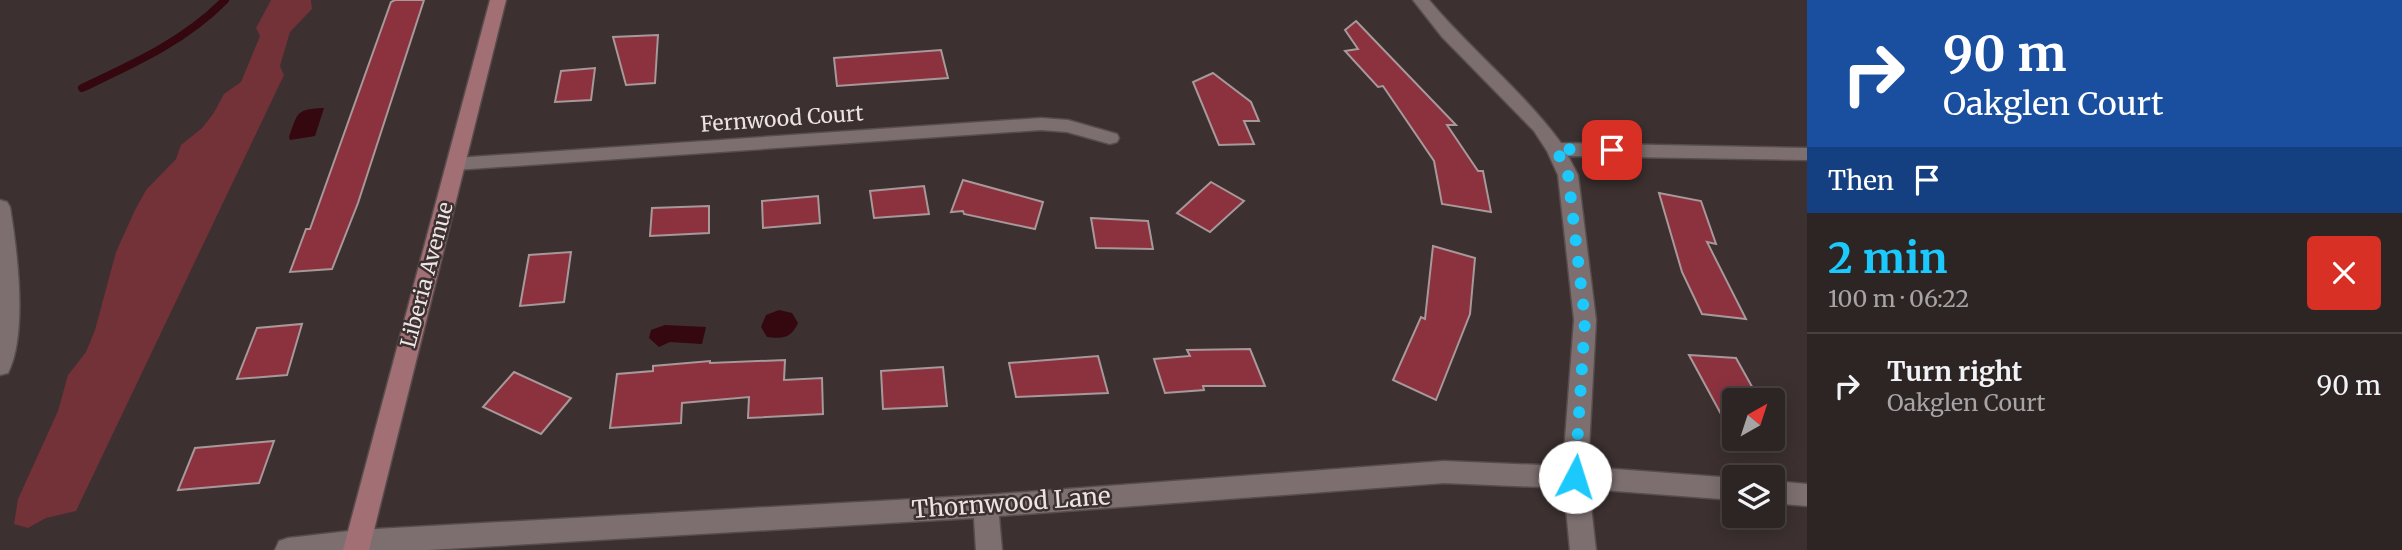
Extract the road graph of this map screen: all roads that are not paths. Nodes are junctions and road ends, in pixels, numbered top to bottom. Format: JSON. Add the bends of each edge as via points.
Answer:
{"nodes":[{"id":1,"x":498,"y":0,"type":"edge"},
{"id":2,"x":1420,"y":0,"type":"edge"},
{"id":3,"x":1110,"y":138,"type":"dead end"},
{"id":4,"x":1556,"y":149,"type":"junction"},
{"id":5,"x":1807,"y":154,"type":"edge"},
{"id":6,"x":456,"y":164,"type":"junction"},
{"id":7,"x":0,"y":207,"type":"edge"},
{"id":8,"x":0,"y":366,"type":"edge"},
{"id":9,"x":1575,"y":477,"type":"junction"},
{"id":10,"x":1722,"y":488,"type":"edge"},
{"id":11,"x":1785,"y":493,"type":"edge"},
{"id":12,"x":1807,"y":495,"type":"edge"},
{"id":13,"x":986,"y":506,"type":"junction"},
{"id":14,"x":357,"y":546,"type":"edge"},
{"id":15,"x":288,"y":550,"type":"edge"},
{"id":16,"x":989,"y":550,"type":"edge"},
{"id":17,"x":1583,"y":550,"type":"edge"}],
"edges":[{"from":1,"to":6,"type":"main road","name":"Liberia Avenue"},
{"from":2,"to":4,"type":"street"},
{"from":3,"to":6,"type":"street","name":"Fernwood Court","via":[[1041,124]]},
{"from":4,"to":5,"type":"street"},
{"from":4,"to":9,"type":"street","via":[[1568,174],[1585,320]]},
{"from":6,"to":14,"type":"main road","name":"Liberia Avenue"},
{"from":7,"to":8,"type":"street","via":[[10,304]]},
{"from":9,"to":10,"type":"street","name":"Thornwood Lane"},
{"from":9,"to":13,"type":"street","name":"Thornwood Lane","via":[[1444,472]]},
{"from":9,"to":17,"type":"street"},
{"from":11,"to":12,"type":"street"},
{"from":13,"to":14,"type":"street","name":"Thornwood Lane"},
{"from":13,"to":16,"type":"street"},
{"from":14,"to":15,"type":"street","name":"Thornwood Lane"}]}
